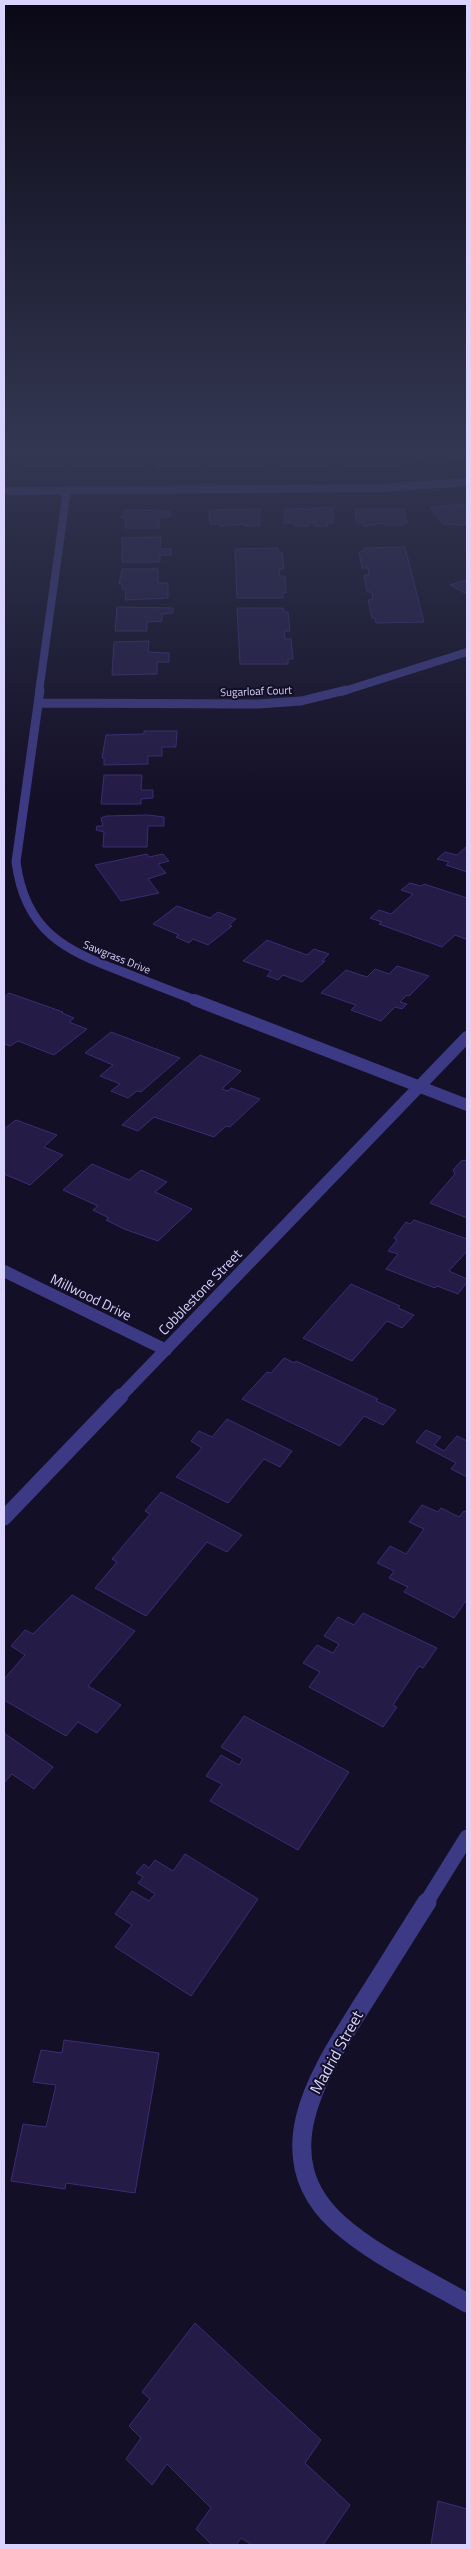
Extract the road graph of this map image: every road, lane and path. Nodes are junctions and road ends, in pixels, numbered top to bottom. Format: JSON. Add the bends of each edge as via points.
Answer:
{"nodes":[{"id":1,"x":56,"y":568,"type":"edge"},
{"id":2,"x":467,"y":652,"type":"edge"},
{"id":3,"x":38,"y":703,"type":"junction"},
{"id":4,"x":467,"y":1037,"type":"edge"},
{"id":5,"x":419,"y":1087,"type":"junction"},
{"id":6,"x":467,"y":1106,"type":"edge"},
{"id":7,"x":4,"y":1271,"type":"edge"},
{"id":8,"x":166,"y":1350,"type":"junction"},
{"id":9,"x":4,"y":1518,"type":"edge"},
{"id":10,"x":467,"y":1836,"type":"edge"},
{"id":11,"x":467,"y":2303,"type":"edge"}],
"edges":[{"from":1,"to":3,"type":"street","name":"Sawgrass Drive"},
{"from":2,"to":3,"type":"street","name":"Sugarloaf Court","via":[[360,687],[301,701],[258,704]]},
{"from":3,"to":5,"type":"street","name":"Sawgrass Drive","via":[[16,862],[22,898],[48,934],[80,956],[104,967]]},
{"from":4,"to":5,"type":"street","name":"Cobblestone Street"},
{"from":5,"to":6,"type":"street","name":"Sawgrass Drive"},
{"from":5,"to":8,"type":"street","name":"Cobblestone Street"},
{"from":7,"to":8,"type":"street","name":"Millwood Drive"},
{"from":8,"to":9,"type":"street","name":"Cobblestone Street"},
{"from":10,"to":11,"type":"street","name":"Madrid Street","via":[[325,2065],[304,2121],[303,2160],[315,2197],[339,2226],[358,2241]]}]}
